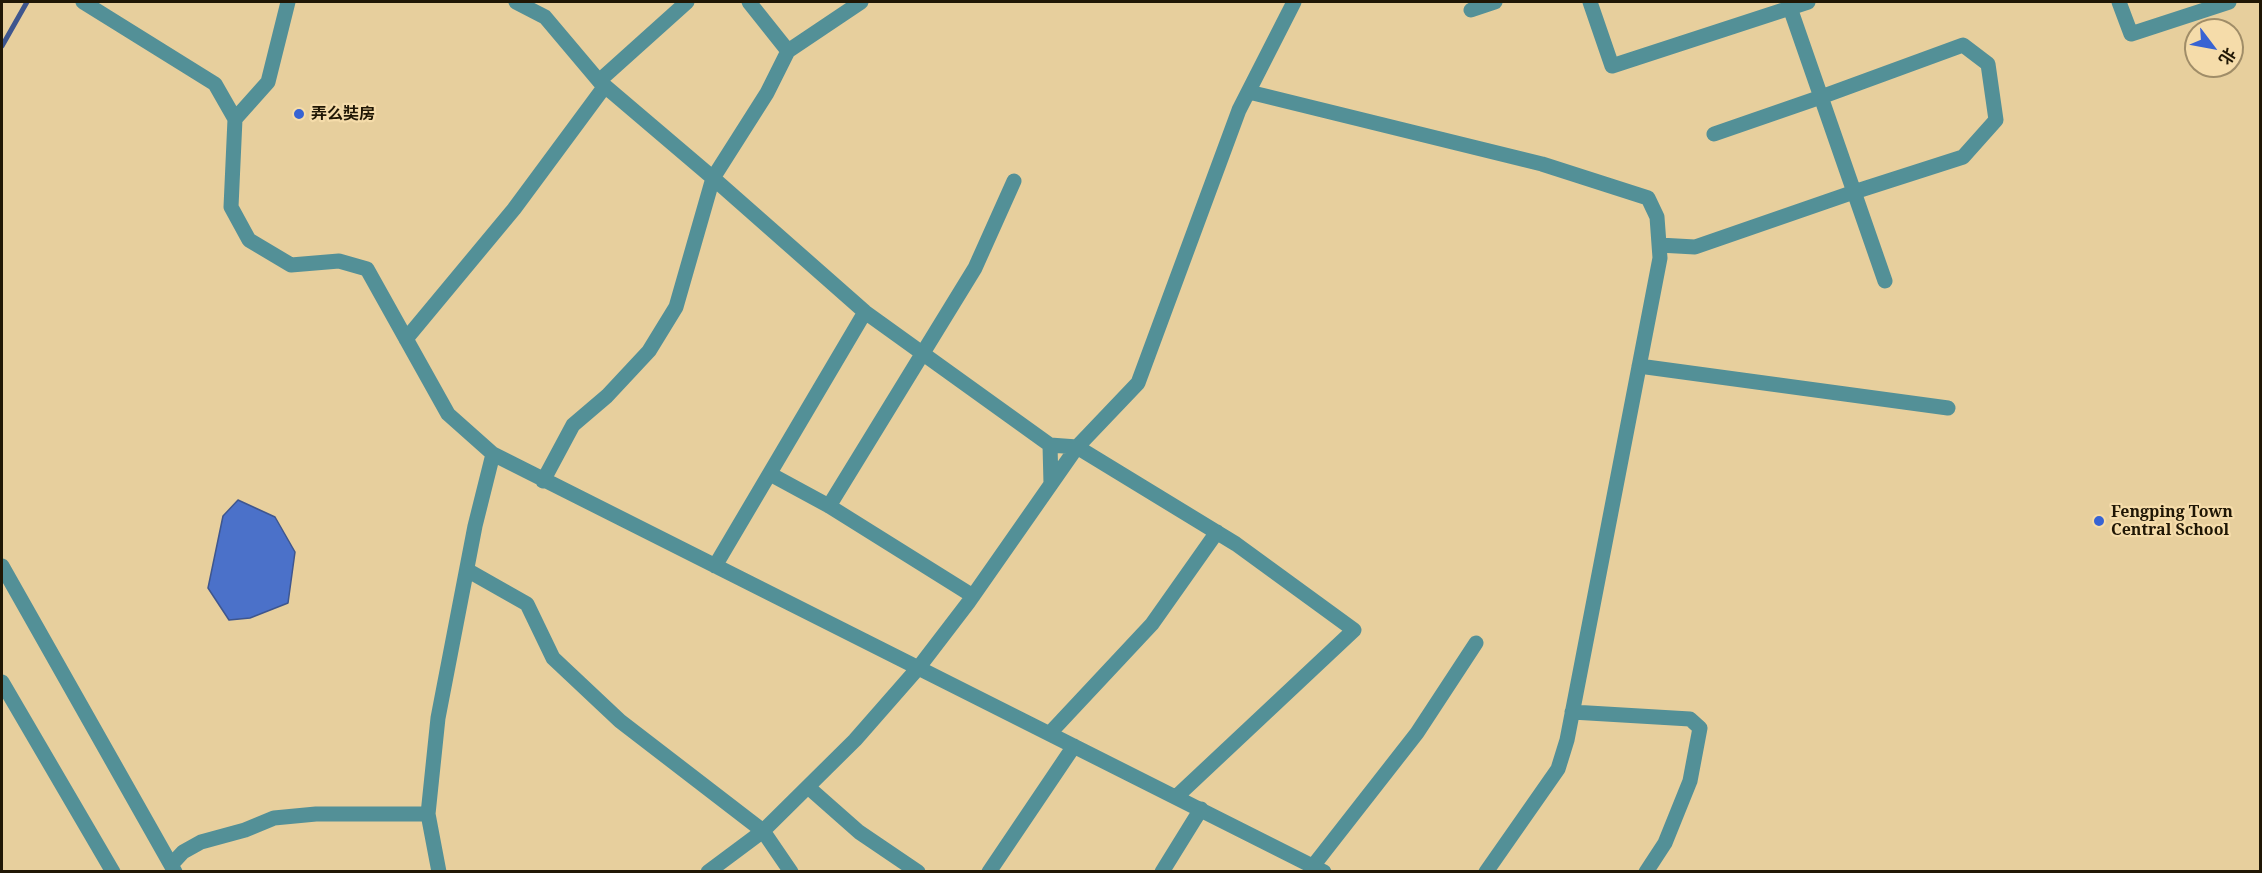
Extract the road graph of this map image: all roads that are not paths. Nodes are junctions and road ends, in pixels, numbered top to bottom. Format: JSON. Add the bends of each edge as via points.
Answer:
{"nodes":[{"id":1,"x":83,"y":2,"type":"edge"},
{"id":2,"x":288,"y":2,"type":"edge"},
{"id":3,"x":516,"y":2,"type":"edge"},
{"id":4,"x":687,"y":2,"type":"edge"},
{"id":5,"x":749,"y":2,"type":"edge"},
{"id":6,"x":861,"y":2,"type":"edge"},
{"id":7,"x":1294,"y":2,"type":"edge"},
{"id":8,"x":1496,"y":2,"type":"edge"},
{"id":9,"x":1590,"y":2,"type":"edge"},
{"id":10,"x":1808,"y":2,"type":"edge"},
{"id":11,"x":2119,"y":2,"type":"edge"},
{"id":12,"x":2223,"y":2,"type":"edge"},
{"id":13,"x":1789,"y":4,"type":"edge"},
{"id":14,"x":1471,"y":10,"type":"dead end"},
{"id":15,"x":788,"y":51,"type":"junction"},
{"id":16,"x":602,"y":84,"type":"junction"},
{"id":17,"x":1249,"y":92,"type":"junction"},
{"id":18,"x":1821,"y":97,"type":"junction"},
{"id":19,"x":235,"y":120,"type":"junction"},
{"id":20,"x":1714,"y":134,"type":"dead end"},
{"id":21,"x":713,"y":178,"type":"junction"},
{"id":22,"x":1014,"y":181,"type":"dead end"},
{"id":23,"x":1854,"y":192,"type":"junction"},
{"id":24,"x":1659,"y":245,"type":"junction"},
{"id":25,"x":1885,"y":281,"type":"dead end"},
{"id":26,"x":865,"y":312,"type":"junction"},
{"id":27,"x":406,"y":339,"type":"junction"},
{"id":28,"x":923,"y":354,"type":"junction"},
{"id":29,"x":1639,"y":366,"type":"junction"},
{"id":30,"x":1948,"y":408,"type":"dead end"},
{"id":31,"x":1050,"y":445,"type":"junction"},
{"id":32,"x":1077,"y":447,"type":"junction"},
{"id":33,"x":492,"y":454,"type":"junction"},
{"id":34,"x":770,"y":474,"type":"junction"},
{"id":35,"x":543,"y":481,"type":"junction"},
{"id":36,"x":1051,"y":484,"type":"junction"},
{"id":37,"x":829,"y":506,"type":"junction"},
{"id":38,"x":1217,"y":532,"type":"junction"},
{"id":39,"x":2,"y":566,"type":"edge"},
{"id":40,"x":715,"y":566,"type":"junction"},
{"id":41,"x":467,"y":570,"type":"junction"},
{"id":42,"x":973,"y":596,"type":"junction"},
{"id":43,"x":1476,"y":642,"type":"dead end"},
{"id":44,"x":919,"y":667,"type":"junction"},
{"id":45,"x":2,"y":682,"type":"edge"},
{"id":46,"x":1572,"y":712,"type":"junction"},
{"id":47,"x":1050,"y":733,"type":"junction"},
{"id":48,"x":1074,"y":746,"type":"junction"},
{"id":49,"x":808,"y":787,"type":"junction"},
{"id":50,"x":1176,"y":797,"type":"junction"},
{"id":51,"x":1201,"y":809,"type":"junction"},
{"id":52,"x":429,"y":814,"type":"junction"},
{"id":53,"x":763,"y":831,"type":"junction"},
{"id":54,"x":173,"y":868,"type":"edge"},
{"id":55,"x":1318,"y":869,"type":"edge"},
{"id":56,"x":113,"y":872,"type":"edge"},
{"id":57,"x":439,"y":872,"type":"edge"},
{"id":58,"x":708,"y":872,"type":"edge"},
{"id":59,"x":791,"y":872,"type":"edge"},
{"id":60,"x":918,"y":872,"type":"edge"},
{"id":61,"x":989,"y":872,"type":"edge"},
{"id":62,"x":1162,"y":872,"type":"edge"},
{"id":63,"x":1486,"y":872,"type":"edge"},
{"id":64,"x":1646,"y":872,"type":"edge"}],
"edges":[{"from":1,"to":19,"type":"street","via":[[215,84]]},
{"from":2,"to":19,"type":"street","via":[[268,82]]},
{"from":3,"to":16,"type":"street","via":[[545,17]]},
{"from":4,"to":16,"type":"street"},
{"from":5,"to":15,"type":"street"},
{"from":6,"to":15,"type":"street"},
{"from":7,"to":17,"type":"street"},
{"from":8,"to":14,"type":"street"},
{"from":9,"to":13,"type":"street","via":[[1612,66]]},
{"from":10,"to":13,"type":"street"},
{"from":11,"to":12,"type":"street","via":[[2131,34]]},
{"from":13,"to":18,"type":"street"},
{"from":15,"to":21,"type":"street"},
{"from":16,"to":21,"type":"street"},
{"from":16,"to":27,"type":"street","via":[[514,209]]},
{"from":17,"to":24,"type":"street","via":[[1542,164],[1648,198],[1657,217]]},
{"from":17,"to":32,"type":"street","via":[[1138,383]]},
{"from":18,"to":20,"type":"street"},
{"from":18,"to":23,"type":"street"},
{"from":18,"to":23,"type":"street","via":[[1963,45],[1988,64],[1996,120],[1963,157]]},
{"from":19,"to":27,"type":"street","via":[[231,207],[249,240],[291,265],[339,261],[367,269]]},
{"from":21,"to":26,"type":"street"},
{"from":21,"to":35,"type":"street","via":[[676,307],[649,351],[573,425]]},
{"from":22,"to":28,"type":"street","via":[[975,268]]},
{"from":23,"to":24,"type":"street","via":[[1695,247]]},
{"from":23,"to":25,"type":"street"},
{"from":24,"to":29,"type":"street","via":[[1660,258]]},
{"from":26,"to":28,"type":"street"},
{"from":26,"to":34,"type":"street"},
{"from":27,"to":33,"type":"street","via":[[448,414]]},
{"from":28,"to":31,"type":"street"},
{"from":28,"to":37,"type":"street"},
{"from":29,"to":30,"type":"street"},
{"from":29,"to":46,"type":"street"},
{"from":31,"to":32,"type":"street"},
{"from":31,"to":36,"type":"street"},
{"from":32,"to":36,"type":"street"},
{"from":32,"to":38,"type":"street"},
{"from":33,"to":35,"type":"street"},
{"from":33,"to":41,"type":"street"},
{"from":34,"to":37,"type":"street"},
{"from":34,"to":40,"type":"street"},
{"from":35,"to":40,"type":"street"},
{"from":36,"to":42,"type":"street"},
{"from":37,"to":42,"type":"street"},
{"from":38,"to":47,"type":"street","via":[[1152,624]]},
{"from":38,"to":50,"type":"street","via":[[1354,630]]},
{"from":39,"to":54,"type":"street"},
{"from":40,"to":44,"type":"street"},
{"from":41,"to":52,"type":"street","via":[[438,718]]},
{"from":41,"to":53,"type":"street","via":[[527,604],[553,658],[620,721]]},
{"from":42,"to":44,"type":"street"},
{"from":43,"to":55,"type":"street","via":[[1417,733]]},
{"from":44,"to":47,"type":"street"},
{"from":44,"to":49,"type":"street"},
{"from":45,"to":56,"type":"street"},
{"from":46,"to":63,"type":"street","via":[[1558,769]]},
{"from":46,"to":64,"type":"street","via":[[1690,719],[1700,728],[1690,781],[1665,843]]},
{"from":47,"to":48,"type":"street"},
{"from":48,"to":50,"type":"street"},
{"from":48,"to":61,"type":"street"},
{"from":49,"to":53,"type":"street"},
{"from":49,"to":60,"type":"street","via":[[859,832]]},
{"from":50,"to":51,"type":"street"},
{"from":51,"to":55,"type":"street"},
{"from":51,"to":62,"type":"street"},
{"from":52,"to":54,"type":"street","via":[[274,818],[201,842],[183,852]]},
{"from":52,"to":57,"type":"street"},
{"from":53,"to":58,"type":"street"},
{"from":53,"to":59,"type":"street"}]}
